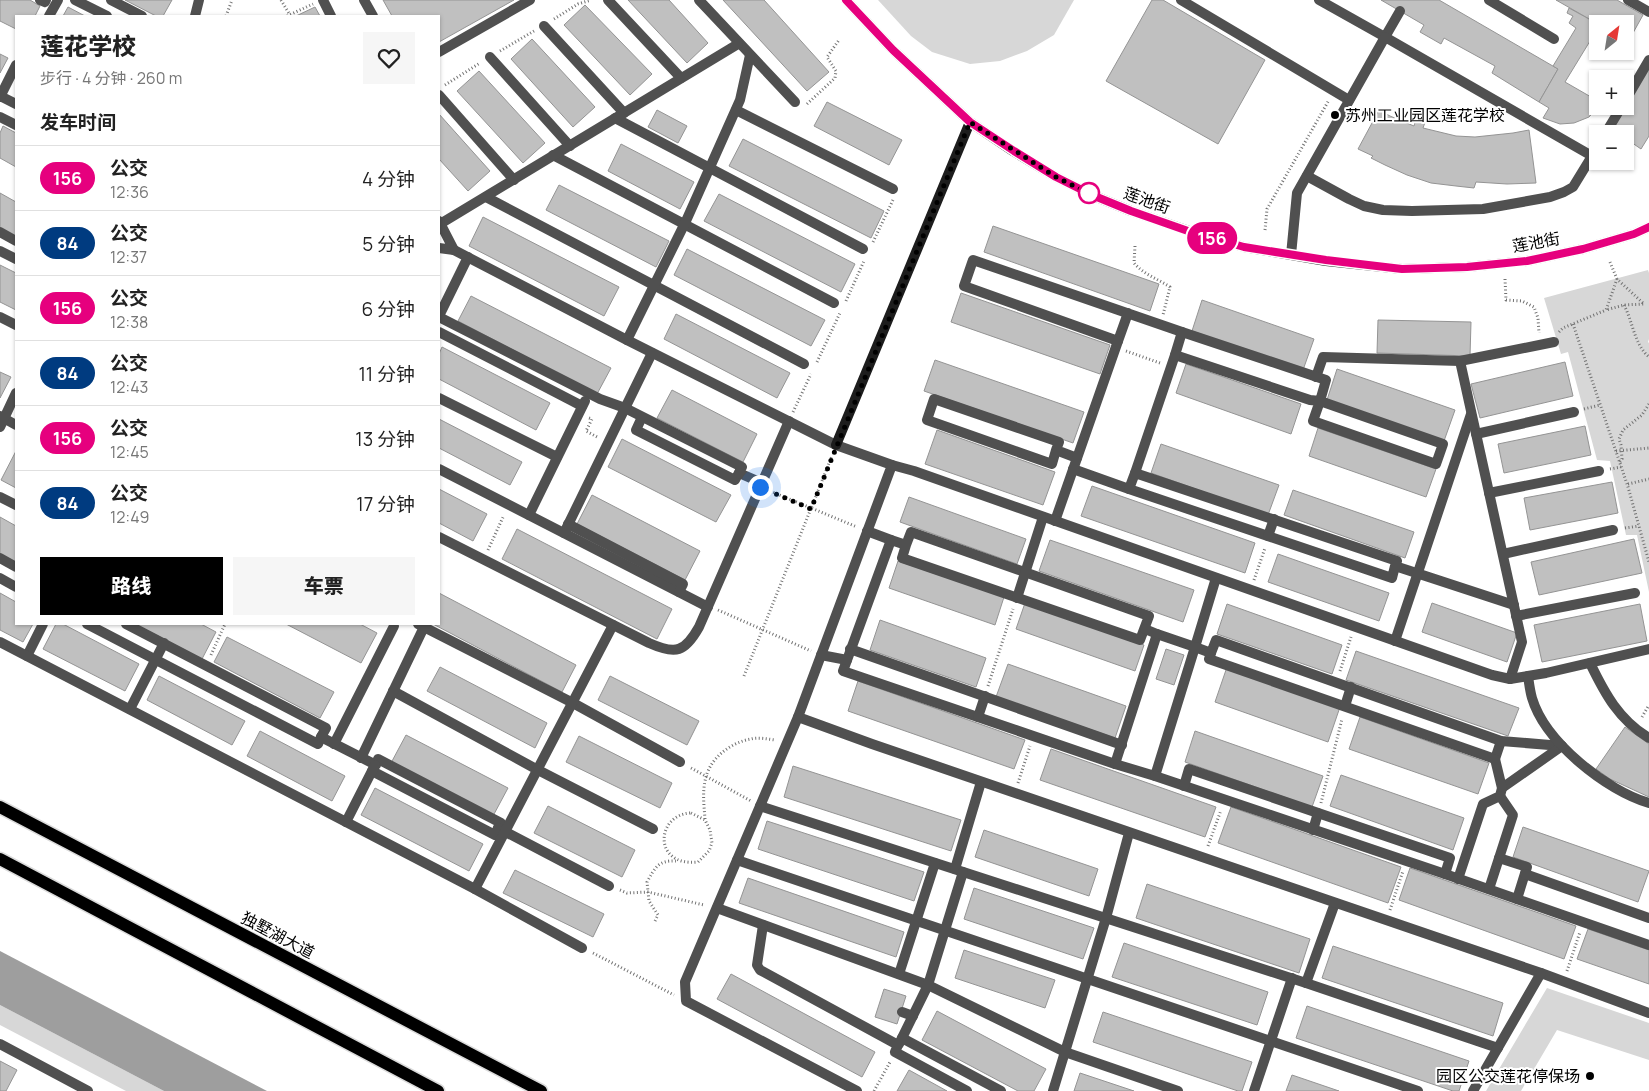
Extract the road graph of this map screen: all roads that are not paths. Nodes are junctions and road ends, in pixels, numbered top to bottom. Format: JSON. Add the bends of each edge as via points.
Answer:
{"nodes":[{"id":1,"x":40,"y":0,"type":"edge"},
{"id":2,"x":46,"y":0,"type":"edge"},
{"id":3,"x":58,"y":0,"type":"edge"},
{"id":4,"x":75,"y":0,"type":"edge"},
{"id":5,"x":111,"y":0,"type":"edge"},
{"id":6,"x":199,"y":0,"type":"edge"},
{"id":7,"x":322,"y":0,"type":"edge"},
{"id":8,"x":364,"y":0,"type":"edge"},
{"id":9,"x":530,"y":0,"type":"edge"},
{"id":10,"x":608,"y":0,"type":"edge"},
{"id":11,"x":698,"y":0,"type":"edge"},
{"id":12,"x":846,"y":0,"type":"edge"},
{"id":13,"x":1181,"y":0,"type":"edge"},
{"id":14,"x":1319,"y":0,"type":"edge"},
{"id":15,"x":1489,"y":0,"type":"edge"},
{"id":16,"x":1628,"y":0,"type":"edge"},
{"id":17,"x":1400,"y":11,"type":"dead end"},
{"id":18,"x":1649,"y":12,"type":"edge"},
{"id":19,"x":50,"y":15,"type":"edge"},
{"id":20,"x":104,"y":15,"type":"edge"},
{"id":21,"x":140,"y":15,"type":"edge"},
{"id":22,"x":195,"y":15,"type":"edge"},
{"id":23,"x":331,"y":15,"type":"edge"},
{"id":24,"x":372,"y":15,"type":"edge"},
{"id":25,"x":544,"y":26,"type":"road end"},
{"id":26,"x":1385,"y":37,"type":"junction"},
{"id":27,"x":1554,"y":39,"type":"dead end"},
{"id":28,"x":738,"y":44,"type":"junction"},
{"id":29,"x":440,"y":51,"type":"edge"},
{"id":30,"x":750,"y":55,"type":"junction"},
{"id":31,"x":490,"y":57,"type":"road end"},
{"id":32,"x":1649,"y":60,"type":"edge"},
{"id":33,"x":15,"y":68,"type":"edge"},
{"id":34,"x":681,"y":78,"type":"junction"},
{"id":35,"x":1634,"y":86,"type":"edge"},
{"id":36,"x":440,"y":96,"type":"edge"},
{"id":37,"x":0,"y":97,"type":"edge"},
{"id":38,"x":1349,"y":100,"type":"junction"},
{"id":39,"x":795,"y":102,"type":"road end"},
{"id":40,"x":15,"y":104,"type":"edge"},
{"id":41,"x":736,"y":110,"type":"junction"},
{"id":42,"x":619,"y":115,"type":"junction"},
{"id":43,"x":0,"y":117,"type":"edge"},
{"id":44,"x":970,"y":122,"type":"junction"},
{"id":45,"x":15,"y":124,"type":"edge"},
{"id":46,"x":570,"y":146,"type":"junction"},
{"id":47,"x":1589,"y":148,"type":"edge"},
{"id":48,"x":553,"y":155,"type":"junction"},
{"id":49,"x":1589,"y":161,"type":"edge"},
{"id":50,"x":710,"y":168,"type":"junction"},
{"id":51,"x":1306,"y":176,"type":"junction"},
{"id":52,"x":514,"y":180,"type":"junction"},
{"id":53,"x":893,"y":189,"type":"dead end"},
{"id":54,"x":486,"y":197,"type":"junction"},
{"id":55,"x":440,"y":222,"type":"edge"},
{"id":56,"x":684,"y":224,"type":"junction"},
{"id":57,"x":1649,"y":227,"type":"edge"},
{"id":58,"x":0,"y":232,"type":"edge"},
{"id":59,"x":15,"y":240,"type":"edge"},
{"id":60,"x":440,"y":248,"type":"edge"},
{"id":61,"x":862,"y":249,"type":"dead end"},
{"id":62,"x":0,"y":250,"type":"edge"},
{"id":63,"x":454,"y":250,"type":"junction"},
{"id":64,"x":1291,"y":255,"type":"junction"},
{"id":65,"x":468,"y":257,"type":"junction"},
{"id":66,"x":15,"y":258,"type":"edge"},
{"id":67,"x":654,"y":285,"type":"junction"},
{"id":68,"x":834,"y":303,"type":"dead end"},
{"id":69,"x":1128,"y":313,"type":"junction"},
{"id":70,"x":440,"y":314,"type":"edge"},
{"id":71,"x":0,"y":317,"type":"edge"},
{"id":72,"x":440,"y":317,"type":"edge"},
{"id":73,"x":15,"y":324,"type":"edge"},
{"id":74,"x":1182,"y":332,"type":"junction"},
{"id":75,"x":440,"y":333,"type":"edge"},
{"id":76,"x":627,"y":340,"type":"junction"},
{"id":77,"x":1554,"y":342,"type":"road end"},
{"id":78,"x":1117,"y":344,"type":"junction"},
{"id":79,"x":652,"y":353,"type":"junction"},
{"id":80,"x":1175,"y":355,"type":"junction"},
{"id":81,"x":1460,"y":361,"type":"junction"},
{"id":82,"x":804,"y":364,"type":"dead end"},
{"id":83,"x":1316,"y":377,"type":"junction"},
{"id":84,"x":589,"y":394,"type":"junction"},
{"id":85,"x":15,"y":395,"type":"edge"},
{"id":86,"x":440,"y":398,"type":"edge"},
{"id":87,"x":1320,"y":401,"type":"junction"},
{"id":88,"x":625,"y":408,"type":"junction"},
{"id":89,"x":581,"y":410,"type":"junction"},
{"id":90,"x":1574,"y":412,"type":"dead end"},
{"id":91,"x":1471,"y":413,"type":"junction"},
{"id":92,"x":642,"y":417,"type":"junction"},
{"id":93,"x":1,"y":420,"type":"edge"},
{"id":94,"x":789,"y":421,"type":"junction"},
{"id":95,"x":15,"y":425,"type":"edge"},
{"id":96,"x":1476,"y":434,"type":"junction"},
{"id":97,"x":836,"y":444,"type":"junction"},
{"id":98,"x":1056,"y":450,"type":"junction"},
{"id":99,"x":1440,"y":454,"type":"junction"},
{"id":100,"x":557,"y":457,"type":"junction"},
{"id":101,"x":1077,"y":458,"type":"junction"},
{"id":102,"x":1455,"y":460,"type":"junction"},
{"id":103,"x":892,"y":465,"type":"junction"},
{"id":104,"x":1073,"y":469,"type":"junction"},
{"id":105,"x":440,"y":470,"type":"edge"},
{"id":106,"x":1599,"y":471,"type":"dead end"},
{"id":107,"x":1135,"y":472,"type":"junction"},
{"id":108,"x":739,"y":473,"type":"junction"},
{"id":109,"x":761,"y":485,"type":"junction"},
{"id":110,"x":1129,"y":489,"type":"junction"},
{"id":111,"x":1489,"y":492,"type":"junction"},
{"id":112,"x":0,"y":497,"type":"edge"},
{"id":113,"x":15,"y":504,"type":"edge"},
{"id":114,"x":529,"y":515,"type":"junction"},
{"id":115,"x":1043,"y":516,"type":"junction"},
{"id":116,"x":1274,"y":519,"type":"junction"},
{"id":117,"x":1055,"y":521,"type":"junction"},
{"id":118,"x":566,"y":529,"type":"junction"},
{"id":119,"x":1613,"y":530,"type":"dead end"},
{"id":120,"x":867,"y":531,"type":"junction"},
{"id":121,"x":1268,"y":536,"type":"junction"},
{"id":122,"x":440,"y":538,"type":"edge"},
{"id":123,"x":890,"y":540,"type":"junction"},
{"id":124,"x":906,"y":545,"type":"junction"},
{"id":125,"x":1503,"y":554,"type":"junction"},
{"id":126,"x":0,"y":558,"type":"edge"},
{"id":127,"x":15,"y":566,"type":"edge"},
{"id":128,"x":1395,"y":566,"type":"junction"},
{"id":129,"x":1025,"y":572,"type":"junction"},
{"id":130,"x":1417,"y":573,"type":"junction"},
{"id":131,"x":0,"y":578,"type":"edge"},
{"id":132,"x":1216,"y":578,"type":"junction"},
{"id":133,"x":15,"y":586,"type":"edge"},
{"id":134,"x":1635,"y":593,"type":"dead end"},
{"id":135,"x":1017,"y":598,"type":"junction"},
{"id":136,"x":1514,"y":605,"type":"junction"},
{"id":137,"x":708,"y":606,"type":"junction"},
{"id":138,"x":1516,"y":616,"type":"junction"},
{"id":139,"x":43,"y":625,"type":"edge"},
{"id":140,"x":89,"y":625,"type":"edge"},
{"id":141,"x":128,"y":625,"type":"edge"},
{"id":142,"x":393,"y":625,"type":"edge"},
{"id":143,"x":421,"y":625,"type":"edge"},
{"id":144,"x":613,"y":625,"type":"junction"},
{"id":145,"x":1145,"y":629,"type":"junction"},
{"id":146,"x":1157,"y":634,"type":"junction"},
{"id":147,"x":1395,"y":641,"type":"junction"},
{"id":148,"x":0,"y":642,"type":"edge"},
{"id":149,"x":164,"y":643,"type":"junction"},
{"id":150,"x":1195,"y":647,"type":"junction"},
{"id":151,"x":850,"y":649,"type":"junction"},
{"id":152,"x":1649,"y":649,"type":"edge"},
{"id":153,"x":1211,"y":653,"type":"junction"},
{"id":154,"x":821,"y":655,"type":"junction"},
{"id":155,"x":27,"y":656,"type":"junction"},
{"id":156,"x":155,"y":659,"type":"junction"},
{"id":157,"x":847,"y":660,"type":"junction"},
{"id":158,"x":1590,"y":663,"type":"junction"},
{"id":159,"x":1528,"y":676,"type":"junction"},
{"id":160,"x":1510,"y":679,"type":"junction"},
{"id":161,"x":1351,"y":687,"type":"junction"},
{"id":162,"x":393,"y":691,"type":"junction"},
{"id":163,"x":985,"y":696,"type":"junction"},
{"id":164,"x":573,"y":703,"type":"junction"},
{"id":165,"x":1345,"y":706,"type":"junction"},
{"id":166,"x":130,"y":709,"type":"junction"},
{"id":167,"x":798,"y":717,"type":"junction"},
{"id":168,"x":978,"y":717,"type":"junction"},
{"id":169,"x":321,"y":737,"type":"junction"},
{"id":170,"x":1649,"y":738,"type":"edge"},
{"id":171,"x":1502,"y":741,"type":"junction"},
{"id":172,"x":334,"y":744,"type":"junction"},
{"id":173,"x":1122,"y":744,"type":"junction"},
{"id":174,"x":1562,"y":746,"type":"junction"},
{"id":175,"x":361,"y":758,"type":"junction"},
{"id":176,"x":1495,"y":759,"type":"junction"},
{"id":177,"x":680,"y":762,"type":"road end"},
{"id":178,"x":1115,"y":764,"type":"junction"},
{"id":179,"x":374,"y":768,"type":"junction"},
{"id":180,"x":538,"y":770,"type":"junction"},
{"id":181,"x":1154,"y":776,"type":"junction"},
{"id":182,"x":981,"y":782,"type":"junction"},
{"id":183,"x":1184,"y":786,"type":"junction"},
{"id":184,"x":1501,"y":792,"type":"junction"},
{"id":185,"x":1649,"y":803,"type":"edge"},
{"id":186,"x":760,"y":806,"type":"junction"},
{"id":187,"x":0,"y":807,"type":"edge"},
{"id":188,"x":1318,"y":813,"type":"junction"},
{"id":189,"x":346,"y":822,"type":"junction"},
{"id":190,"x":653,"y":829,"type":"dead end"},
{"id":191,"x":502,"y":830,"type":"junction"},
{"id":192,"x":1313,"y":830,"type":"junction"},
{"id":193,"x":1129,"y":833,"type":"junction"},
{"id":194,"x":1499,"y":858,"type":"junction"},
{"id":195,"x":0,"y":860,"type":"edge"},
{"id":196,"x":737,"y":860,"type":"junction"},
{"id":197,"x":935,"y":863,"type":"junction"},
{"id":198,"x":959,"y":871,"type":"junction"},
{"id":199,"x":1445,"y":874,"type":"junction"},
{"id":200,"x":1525,"y":874,"type":"junction"},
{"id":201,"x":1458,"y":879,"type":"junction"},
{"id":202,"x":609,"y":886,"type":"road end"},
{"id":203,"x":475,"y":889,"type":"junction"},
{"id":204,"x":1489,"y":889,"type":"junction"},
{"id":205,"x":1517,"y":899,"type":"junction"},
{"id":206,"x":1335,"y":903,"type":"junction"},
{"id":207,"x":717,"y":908,"type":"junction"},
{"id":208,"x":1106,"y":918,"type":"junction"},
{"id":209,"x":1649,"y":918,"type":"edge"},
{"id":210,"x":917,"y":921,"type":"junction"},
{"id":211,"x":763,"y":925,"type":"junction"},
{"id":212,"x":945,"y":931,"type":"junction"},
{"id":213,"x":1649,"y":945,"type":"edge"},
{"id":214,"x":582,"y":948,"type":"road end"},
{"id":215,"x":1541,"y":973,"type":"junction"},
{"id":216,"x":899,"y":974,"type":"junction"},
{"id":217,"x":1292,"y":978,"type":"junction"},
{"id":218,"x":1087,"y":979,"type":"junction"},
{"id":219,"x":1306,"y":982,"type":"junction"},
{"id":220,"x":928,"y":985,"type":"junction"},
{"id":221,"x":902,"y":1012,"type":"dead end"},
{"id":222,"x":1649,"y":1013,"type":"edge"},
{"id":223,"x":913,"y":1016,"type":"junction"},
{"id":224,"x":1271,"y":1041,"type":"junction"},
{"id":225,"x":0,"y":1044,"type":"edge"},
{"id":226,"x":898,"y":1045,"type":"junction"},
{"id":227,"x":1498,"y":1048,"type":"junction"},
{"id":228,"x":1065,"y":1052,"type":"junction"},
{"id":229,"x":88,"y":1091,"type":"edge"},
{"id":230,"x":438,"y":1091,"type":"edge"},
{"id":231,"x":542,"y":1091,"type":"edge"},
{"id":232,"x":858,"y":1091,"type":"edge"},
{"id":233,"x":967,"y":1091,"type":"edge"},
{"id":234,"x":1001,"y":1091,"type":"edge"},
{"id":235,"x":1052,"y":1091,"type":"edge"},
{"id":236,"x":1178,"y":1091,"type":"edge"},
{"id":237,"x":1254,"y":1091,"type":"edge"},
{"id":238,"x":1418,"y":1091,"type":"edge"},
{"id":239,"x":1473,"y":1091,"type":"edge"}],
"edges":[{"from":1,"to":2,"type":"street"},
{"from":3,"to":19,"type":"street"},
{"from":4,"to":20,"type":"street"},
{"from":5,"to":21,"type":"street"},
{"from":6,"to":22,"type":"street"},
{"from":7,"to":23,"type":"street"},
{"from":8,"to":24,"type":"street"},
{"from":9,"to":29,"type":"street"},
{"from":10,"to":34,"type":"street"},
{"from":11,"to":28,"type":"street"},
{"from":12,"to":44,"type":"main road","name":"莲池街","via":[[893,50]]},
{"from":13,"to":38,"type":"street"},
{"from":14,"to":26,"type":"street"},
{"from":15,"to":27,"type":"street"},
{"from":16,"to":18,"type":"street"},
{"from":17,"to":26,"type":"street"},
{"from":25,"to":42,"type":"street"},
{"from":26,"to":38,"type":"street"},
{"from":26,"to":47,"type":"street"},
{"from":28,"to":30,"type":"street"},
{"from":28,"to":34,"type":"street"},
{"from":30,"to":39,"type":"street"},
{"from":30,"to":41,"type":"street"},
{"from":31,"to":46,"type":"street"},
{"from":32,"to":35,"type":"street"},
{"from":33,"to":37,"type":"street"},
{"from":34,"to":42,"type":"street"},
{"from":36,"to":52,"type":"street"},
{"from":37,"to":40,"type":"street"},
{"from":38,"to":51,"type":"street"},
{"from":41,"to":50,"type":"street"},
{"from":41,"to":53,"type":"street"},
{"from":42,"to":46,"type":"street"},
{"from":42,"to":50,"type":"street"},
{"from":43,"to":45,"type":"street"},
{"from":44,"to":64,"type":"main road","name":"莲池街","via":[[1056,177],[1092,195],[1188,231],[1244,247]]},
{"from":44,"to":97,"type":"main road"},
{"from":46,"to":48,"type":"street"},
{"from":48,"to":52,"type":"street"},
{"from":48,"to":56,"type":"street"},
{"from":49,"to":51,"type":"street","via":[[1573,186],[1564,192],[1483,209],[1383,210],[1348,199]]},
{"from":50,"to":56,"type":"street"},
{"from":50,"to":61,"type":"street"},
{"from":51,"to":64,"type":"street","via":[[1297,193]]},
{"from":52,"to":54,"type":"street"},
{"from":54,"to":55,"type":"street"},
{"from":54,"to":67,"type":"street"},
{"from":55,"to":63,"type":"street"},
{"from":56,"to":67,"type":"street"},
{"from":56,"to":68,"type":"street"},
{"from":57,"to":64,"type":"main road","name":"莲池街","via":[[1583,249],[1527,261],[1467,267],[1402,269]]},
{"from":58,"to":59,"type":"street"},
{"from":60,"to":63,"type":"street"},
{"from":62,"to":66,"type":"street"},
{"from":63,"to":65,"type":"street"},
{"from":65,"to":70,"type":"street"},
{"from":65,"to":76,"type":"street"},
{"from":67,"to":76,"type":"street"},
{"from":67,"to":82,"type":"street"},
{"from":69,"to":74,"type":"street"},
{"from":69,"to":78,"type":"street"},
{"from":69,"to":78,"type":"street","via":[[973,260],[970,268],[964,286]]},
{"from":71,"to":73,"type":"street"},
{"from":72,"to":84,"type":"street"},
{"from":74,"to":80,"type":"street"},
{"from":74,"to":83,"type":"street"},
{"from":75,"to":89,"type":"street"},
{"from":76,"to":79,"type":"street"},
{"from":77,"to":81,"type":"street"},
{"from":78,"to":101,"type":"street"},
{"from":79,"to":88,"type":"street"},
{"from":79,"to":94,"type":"street"},
{"from":80,"to":87,"type":"street"},
{"from":80,"to":107,"type":"street"},
{"from":81,"to":83,"type":"street","via":[[1324,357]]},
{"from":81,"to":91,"type":"street"},
{"from":83,"to":87,"type":"street","via":[[1326,380]]},
{"from":84,"to":88,"type":"street"},
{"from":84,"to":89,"type":"street"},
{"from":85,"to":93,"type":"street"},
{"from":86,"to":100,"type":"street"},
{"from":87,"to":99,"type":"street","via":[[1443,444]]},
{"from":87,"to":99,"type":"street","via":[[1313,421],[1436,464]]},
{"from":88,"to":92,"type":"street"},
{"from":88,"to":118,"type":"street"},
{"from":89,"to":100,"type":"street"},
{"from":90,"to":96,"type":"street"},
{"from":91,"to":96,"type":"street"},
{"from":91,"to":102,"type":"street"},
{"from":92,"to":108,"type":"street","via":[[742,466]]},
{"from":92,"to":108,"type":"street","via":[[636,430],[735,480]]},
{"from":93,"to":95,"type":"street"},
{"from":94,"to":97,"type":"street"},
{"from":94,"to":109,"type":"street"},
{"from":96,"to":111,"type":"street"},
{"from":97,"to":103,"type":"street"},
{"from":98,"to":98,"type":"street","via":[[1059,442],[934,399],[927,420],[1052,464]]},
{"from":98,"to":101,"type":"street"},
{"from":99,"to":102,"type":"street"},
{"from":100,"to":114,"type":"street"},
{"from":101,"to":104,"type":"street"},
{"from":102,"to":130,"type":"street"},
{"from":103,"to":115,"type":"street"},
{"from":103,"to":120,"type":"street"},
{"from":104,"to":110,"type":"street"},
{"from":104,"to":117,"type":"street"},
{"from":105,"to":114,"type":"street"},
{"from":106,"to":111,"type":"street"},
{"from":107,"to":110,"type":"street"},
{"from":107,"to":116,"type":"street"},
{"from":108,"to":109,"type":"street"},
{"from":109,"to":137,"type":"street"},
{"from":110,"to":121,"type":"street"},
{"from":111,"to":125,"type":"street"},
{"from":112,"to":113,"type":"street"},
{"from":114,"to":118,"type":"street"},
{"from":115,"to":117,"type":"street"},
{"from":115,"to":129,"type":"street"},
{"from":116,"to":121,"type":"street"},
{"from":116,"to":128,"type":"street","via":[[1397,561]]},
{"from":117,"to":132,"type":"street"},
{"from":118,"to":137,"type":"street"},
{"from":119,"to":125,"type":"street"},
{"from":120,"to":123,"type":"street"},
{"from":120,"to":154,"type":"street"},
{"from":121,"to":128,"type":"street","via":[[1392,578]]},
{"from":122,"to":144,"type":"street"},
{"from":123,"to":124,"type":"street"},
{"from":123,"to":151,"type":"street"},
{"from":124,"to":129,"type":"street","via":[[911,532]]},
{"from":124,"to":135,"type":"street","via":[[902,558]]},
{"from":125,"to":136,"type":"street"},
{"from":126,"to":127,"type":"street"},
{"from":128,"to":130,"type":"street"},
{"from":129,"to":135,"type":"street"},
{"from":129,"to":145,"type":"street","via":[[1149,616]]},
{"from":130,"to":136,"type":"street"},
{"from":130,"to":147,"type":"street"},
{"from":131,"to":133,"type":"street"},
{"from":132,"to":147,"type":"street"},
{"from":132,"to":150,"type":"street"},
{"from":134,"to":138,"type":"street"},
{"from":135,"to":145,"type":"street","via":[[1140,640]]},
{"from":136,"to":138,"type":"street"},
{"from":137,"to":144,"type":"street","via":[[694,636],[676,650],[664,650]]},
{"from":138,"to":160,"type":"street","via":[[1522,642]]},
{"from":139,"to":155,"type":"street"},
{"from":140,"to":156,"type":"street"},
{"from":141,"to":149,"type":"street"},
{"from":142,"to":172,"type":"street"},
{"from":143,"to":162,"type":"street"},
{"from":143,"to":164,"type":"street"},
{"from":144,"to":164,"type":"street"},
{"from":145,"to":146,"type":"street"},
{"from":146,"to":150,"type":"street"},
{"from":146,"to":173,"type":"street"},
{"from":147,"to":160,"type":"street"},
{"from":148,"to":155,"type":"street"},
{"from":149,"to":156,"type":"street"},
{"from":149,"to":169,"type":"street","via":[[326,728]]},
{"from":150,"to":153,"type":"street"},
{"from":150,"to":181,"type":"street"},
{"from":151,"to":157,"type":"street"},
{"from":151,"to":163,"type":"street"},
{"from":152,"to":158,"type":"street"},
{"from":153,"to":161,"type":"street","via":[[1216,640]]},
{"from":153,"to":165,"type":"street","via":[[1209,659]]},
{"from":154,"to":157,"type":"street"},
{"from":154,"to":167,"type":"street"},
{"from":155,"to":166,"type":"street"},
{"from":156,"to":166,"type":"street"},
{"from":156,"to":169,"type":"street","via":[[318,744]]},
{"from":157,"to":168,"type":"street","via":[[843,671]]},
{"from":158,"to":159,"type":"street"},
{"from":158,"to":170,"type":"street","via":[[1616,709]]},
{"from":159,"to":160,"type":"street"},
{"from":159,"to":174,"type":"street","via":[[1532,699]]},
{"from":161,"to":165,"type":"street"},
{"from":161,"to":171,"type":"street"},
{"from":162,"to":175,"type":"street"},
{"from":162,"to":180,"type":"street"},
{"from":163,"to":168,"type":"street"},
{"from":163,"to":173,"type":"street"},
{"from":164,"to":177,"type":"street"},
{"from":164,"to":180,"type":"street"},
{"from":165,"to":176,"type":"street"},
{"from":166,"to":189,"type":"street"},
{"from":167,"to":182,"type":"street"},
{"from":167,"to":186,"type":"street"},
{"from":168,"to":178,"type":"street"},
{"from":169,"to":172,"type":"street"},
{"from":171,"to":174,"type":"street"},
{"from":171,"to":176,"type":"street"},
{"from":172,"to":175,"type":"street"},
{"from":173,"to":178,"type":"street"},
{"from":174,"to":184,"type":"street"},
{"from":174,"to":185,"type":"street","via":[[1606,782]]},
{"from":175,"to":179,"type":"street"},
{"from":176,"to":184,"type":"street"},
{"from":178,"to":181,"type":"street"},
{"from":179,"to":189,"type":"street"},
{"from":179,"to":191,"type":"street","via":[[495,834]]},
{"from":180,"to":190,"type":"street"},
{"from":180,"to":191,"type":"street"},
{"from":181,"to":183,"type":"street"},
{"from":182,"to":193,"type":"street"},
{"from":182,"to":198,"type":"street"},
{"from":183,"to":188,"type":"street","via":[[1189,769]]},
{"from":183,"to":192,"type":"street"},
{"from":184,"to":194,"type":"street","via":[[1513,815]]},
{"from":184,"to":201,"type":"street","via":[[1483,804]]},
{"from":186,"to":196,"type":"street"},
{"from":186,"to":197,"type":"street"},
{"from":187,"to":231,"type":"main road","name":"独墅湖大道"},
{"from":188,"to":192,"type":"street"},
{"from":188,"to":199,"type":"street","via":[[1450,858]]},
{"from":189,"to":203,"type":"street"},
{"from":191,"to":202,"type":"street"},
{"from":191,"to":203,"type":"street"},
{"from":192,"to":199,"type":"street"},
{"from":193,"to":206,"type":"street"},
{"from":193,"to":208,"type":"street"},
{"from":194,"to":200,"type":"street","via":[[1527,867]]},
{"from":194,"to":204,"type":"street"},
{"from":195,"to":230,"type":"main road"},
{"from":196,"to":207,"type":"street"},
{"from":196,"to":210,"type":"street"},
{"from":197,"to":198,"type":"street"},
{"from":197,"to":210,"type":"street"},
{"from":198,"to":208,"type":"street"},
{"from":198,"to":212,"type":"street"},
{"from":199,"to":201,"type":"street"},
{"from":200,"to":205,"type":"street"},
{"from":200,"to":209,"type":"street"},
{"from":201,"to":204,"type":"street"},
{"from":203,"to":214,"type":"street"},
{"from":204,"to":205,"type":"street"},
{"from":205,"to":213,"type":"street"},
{"from":206,"to":215,"type":"street"},
{"from":206,"to":219,"type":"street"},
{"from":207,"to":211,"type":"street"},
{"from":207,"to":232,"type":"street","via":[[685,982],[686,1001]]},
{"from":208,"to":217,"type":"street"},
{"from":208,"to":218,"type":"street"},
{"from":210,"to":212,"type":"street"},
{"from":210,"to":216,"type":"street"},
{"from":211,"to":216,"type":"street"},
{"from":211,"to":226,"type":"street","via":[[757,965],[760,970]]},
{"from":212,"to":218,"type":"street"},
{"from":212,"to":220,"type":"street"},
{"from":215,"to":222,"type":"street"},
{"from":215,"to":227,"type":"street"},
{"from":216,"to":220,"type":"street"},
{"from":217,"to":219,"type":"street"},
{"from":217,"to":224,"type":"street"},
{"from":218,"to":224,"type":"street"},
{"from":218,"to":228,"type":"street"},
{"from":219,"to":227,"type":"street"},
{"from":220,"to":223,"type":"street"},
{"from":220,"to":228,"type":"street"},
{"from":221,"to":223,"type":"street"},
{"from":223,"to":226,"type":"street"},
{"from":224,"to":237,"type":"street"},
{"from":224,"to":238,"type":"street"},
{"from":225,"to":229,"type":"street"},
{"from":226,"to":233,"type":"street"},
{"from":226,"to":234,"type":"street"},
{"from":227,"to":239,"type":"street"},
{"from":228,"to":235,"type":"street"},
{"from":228,"to":236,"type":"street"}]}
